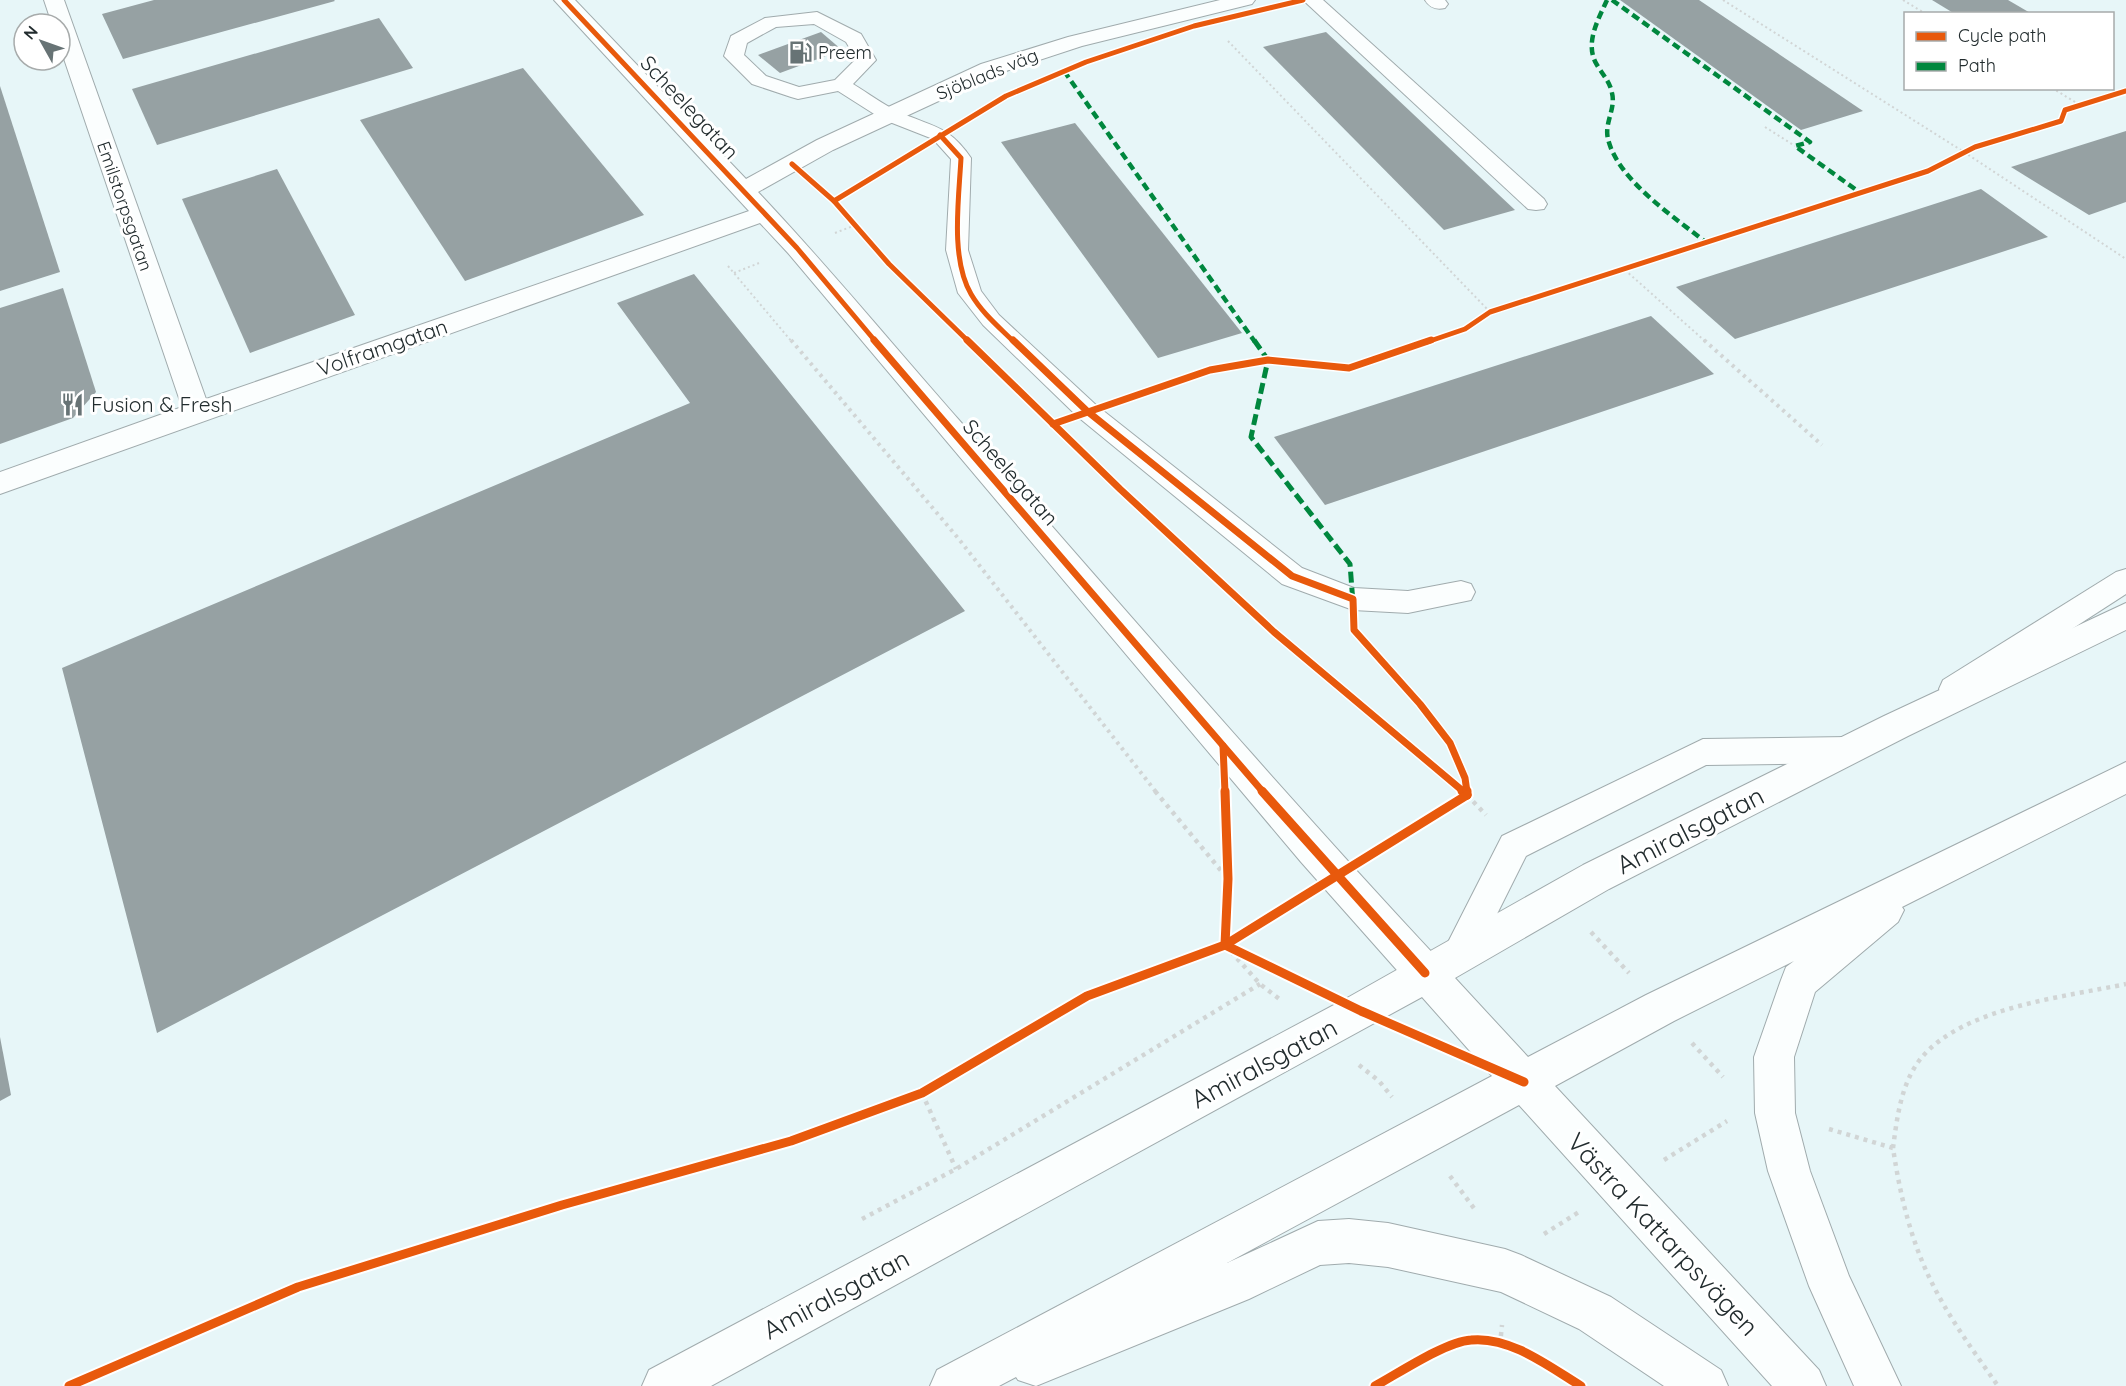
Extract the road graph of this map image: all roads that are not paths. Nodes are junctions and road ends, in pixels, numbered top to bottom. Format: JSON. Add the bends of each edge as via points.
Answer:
{"nodes":[{"id":1,"x":54,"y":0,"type":"edge"},
{"id":2,"x":564,"y":0,"type":"edge"},
{"id":3,"x":1245,"y":0,"type":"edge"},
{"id":4,"x":1312,"y":0,"type":"edge"},
{"id":5,"x":841,"y":85,"type":"junction"},
{"id":6,"x":889,"y":116,"type":"junction"},
{"id":7,"x":744,"y":190,"type":"junction"},
{"id":8,"x":1536,"y":204,"type":"dead end"},
{"id":9,"x":764,"y":214,"type":"junction"},
{"id":10,"x":196,"y":412,"type":"junction"},
{"id":11,"x":0,"y":483,"type":"edge"},
{"id":12,"x":2126,"y":580,"type":"edge"},
{"id":13,"x":1461,"y":592,"type":"dead end"},
{"id":14,"x":2126,"y":616,"type":"edge"},
{"id":15,"x":1896,"y":726,"type":"junction"},
{"id":16,"x":1848,"y":750,"type":"junction"},
{"id":17,"x":2126,"y":777,"type":"edge"},
{"id":18,"x":2126,"y":798,"type":"edge"},
{"id":19,"x":1929,"y":873,"type":"junction"},
{"id":20,"x":1442,"y":964,"type":"junction"},
{"id":21,"x":1524,"y":1082,"type":"junction"},
{"id":22,"x":665,"y":1386,"type":"edge"},
{"id":23,"x":953,"y":1386,"type":"edge"},
{"id":24,"x":983,"y":1386,"type":"edge"},
{"id":25,"x":1705,"y":1386,"type":"edge"},
{"id":26,"x":1803,"y":1386,"type":"edge"},
{"id":27,"x":1878,"y":1386,"type":"edge"}],
"edges":[{"from":1,"to":10,"type":"street","name":"Emilstorpsgatan"},
{"from":2,"to":7,"type":"street","name":"Scheelegatan"},
{"from":3,"to":6,"type":"street","name":"Sjöblads väg","via":[[1075,41],[990,69]]},
{"from":4,"to":8,"type":"lane"},
{"from":5,"to":5,"type":"lane","via":[[866,60],[854,38],[817,18],[772,22],[738,40],[734,56],[759,80],[798,93]]},
{"from":5,"to":6,"type":"lane"},
{"from":6,"to":7,"type":"street","name":"Sjöblads väg","via":[[825,145]]},
{"from":6,"to":13,"type":"lane","via":[[940,135],[961,158],[957,250],[970,293],[991,320],[1087,411],[1292,576],[1353,599],[1408,602]]},
{"from":7,"to":9,"type":"street","name":"Scheelegatan"},
{"from":9,"to":10,"type":"street","name":"Volframgatan"},
{"from":9,"to":20,"type":"street","name":"Scheelegatan","via":[[1314,851]]},
{"from":10,"to":11,"type":"street","name":"Volframgatan"},
{"from":12,"to":15,"type":"lane","name":"Amiralsgatan"},
{"from":14,"to":15,"type":"street","name":"Amiralsgatan"},
{"from":15,"to":16,"type":"street","name":"Amiralsgatan"},
{"from":16,"to":20,"type":"street","name":"Amiralsgatan","via":[[1560,897]]},
{"from":16,"to":20,"type":"lane","via":[[1703,752],[1514,846]]},
{"from":17,"to":19,"type":"street"},
{"from":18,"to":19,"type":"street"},
{"from":19,"to":21,"type":"street","via":[[1660,1008]]},
{"from":19,"to":27,"type":"street","via":[[1800,980],[1774,1056],[1775,1113],[1789,1171],[1831,1286]]},
{"from":20,"to":21,"type":"street","name":"Scheelegatan"},
{"from":20,"to":22,"type":"street","name":"Amiralsgatan"},
{"from":21,"to":23,"type":"street"},
{"from":21,"to":26,"type":"street","name":"Västra Kattarpsvägen"},
{"from":24,"to":25,"type":"street","via":[[1318,1244],[1349,1241],[1388,1245],[1505,1271],[1595,1313]]}]}
